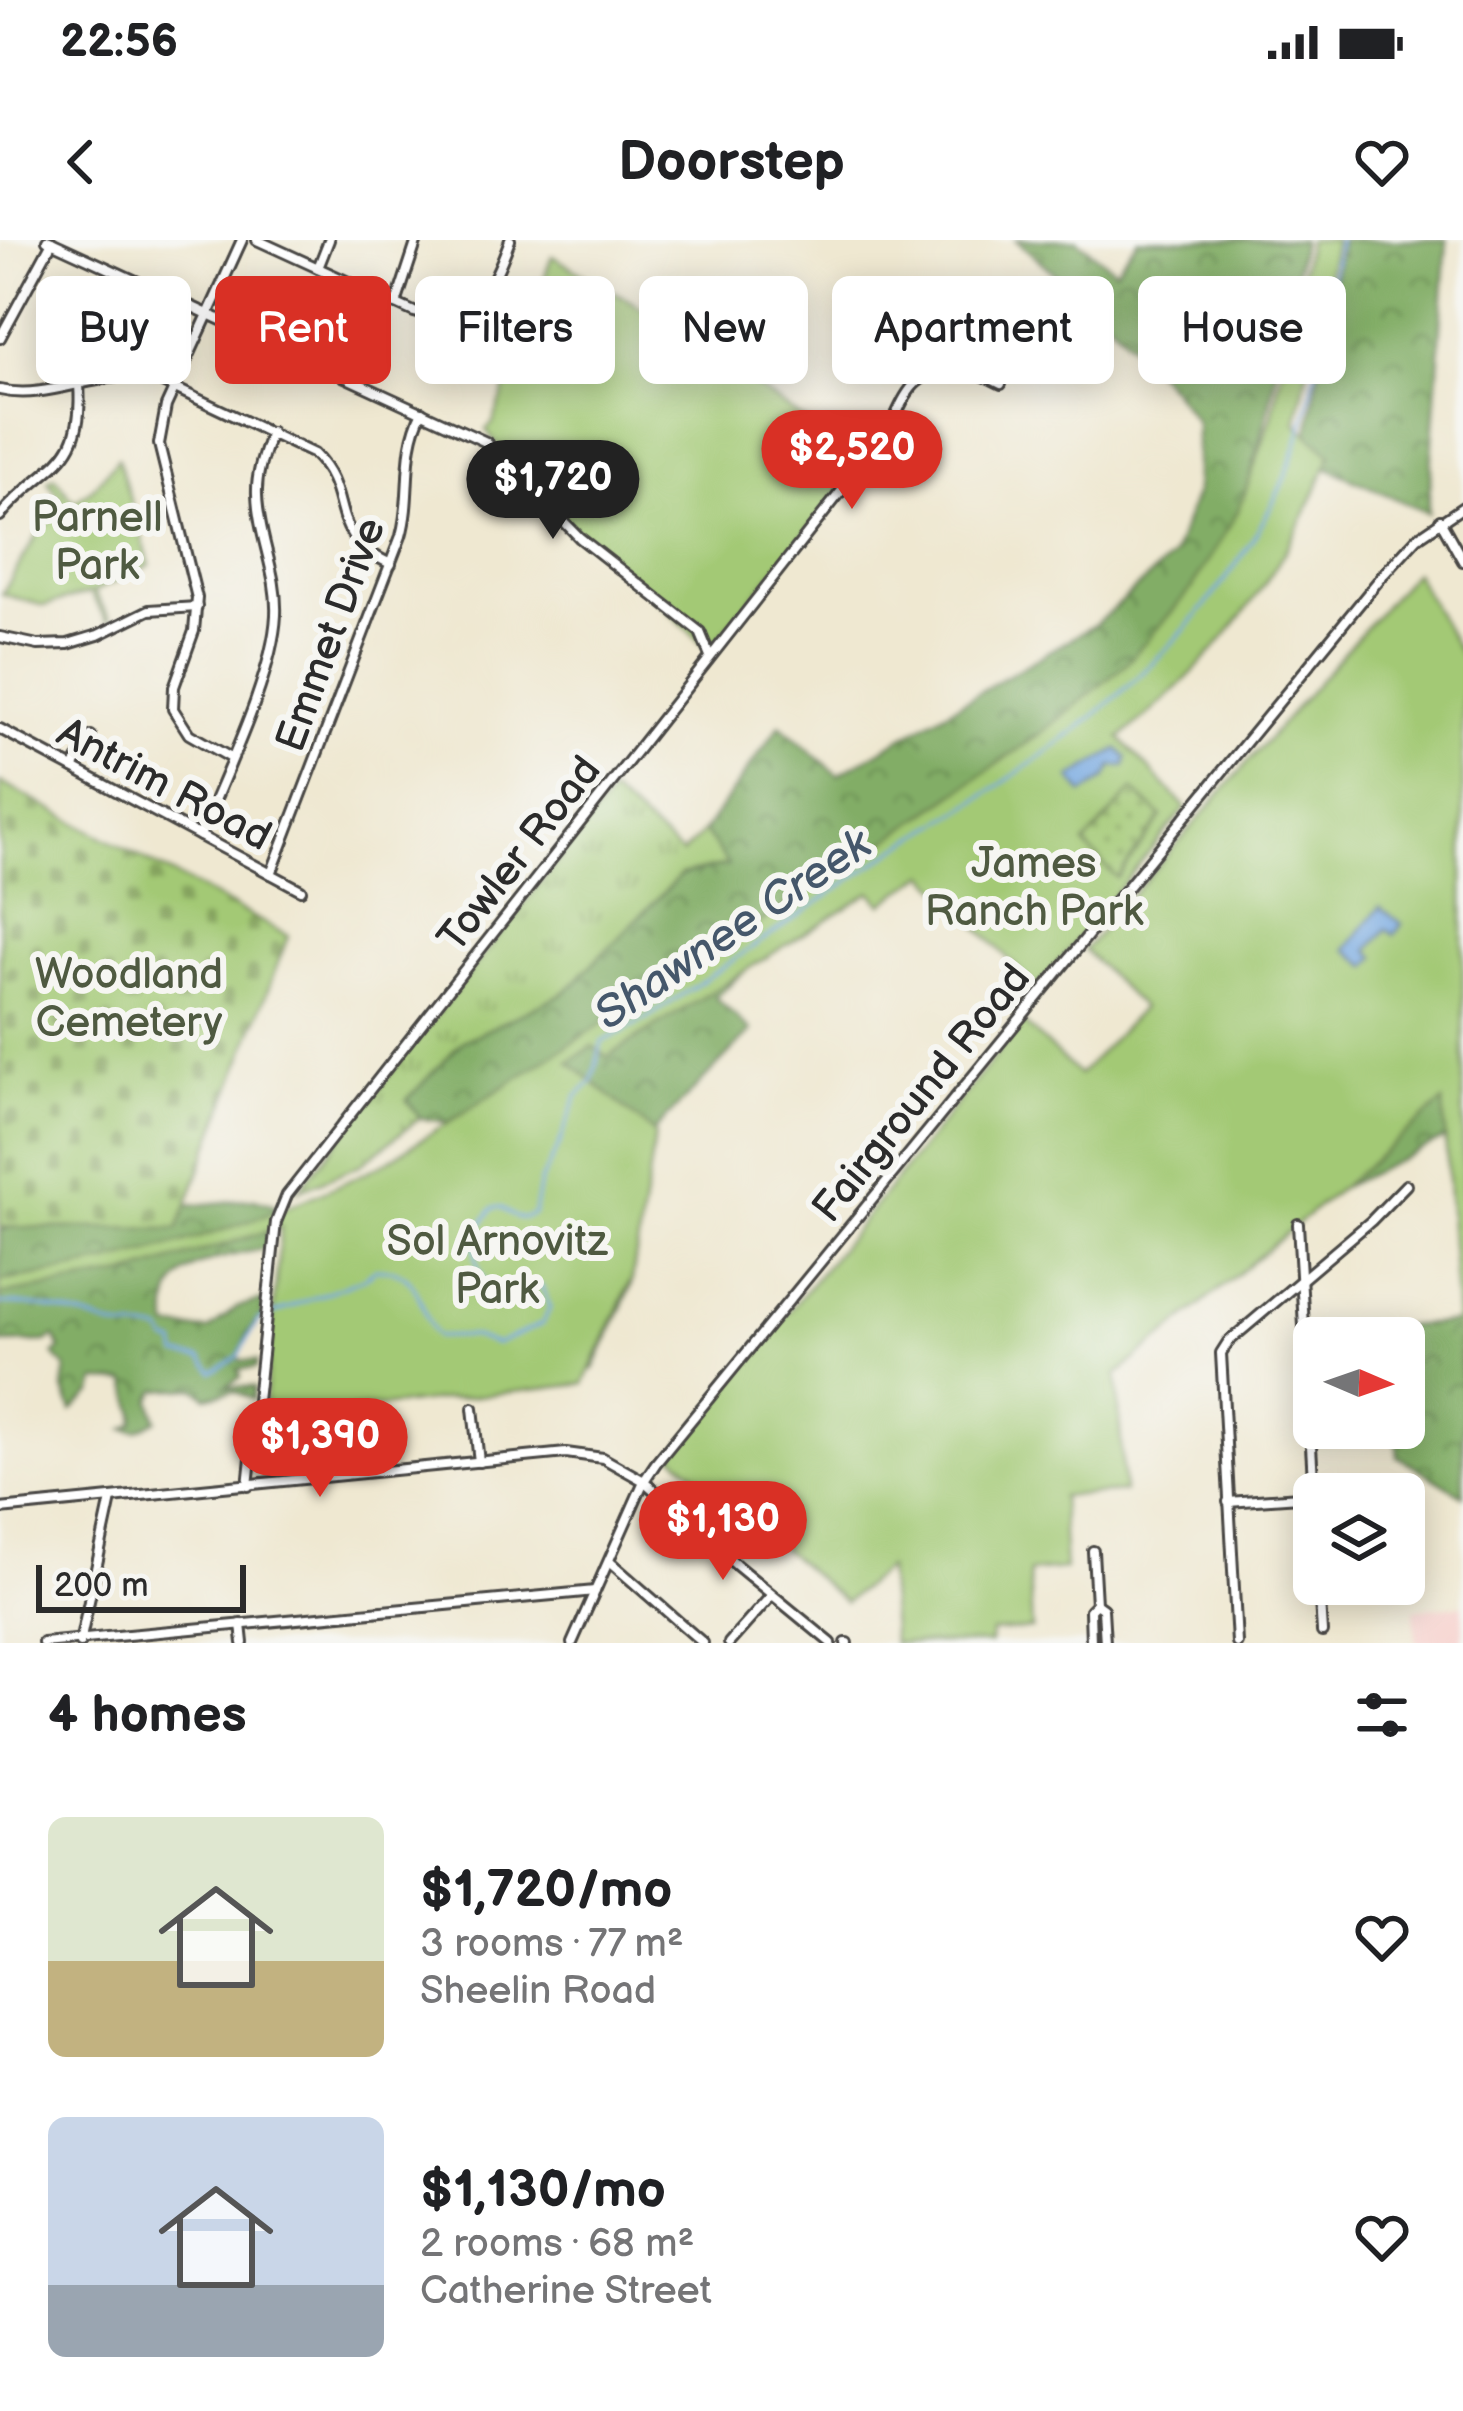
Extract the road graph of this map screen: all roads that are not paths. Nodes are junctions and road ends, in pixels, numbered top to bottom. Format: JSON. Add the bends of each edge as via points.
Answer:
{"nodes":[{"id":1,"x":242,"y":240,"type":"edge"},
{"id":2,"x":257,"y":240,"type":"edge"},
{"id":3,"x":329,"y":240,"type":"edge"},
{"id":4,"x":417,"y":240,"type":"edge"},
{"id":5,"x":510,"y":240,"type":"edge"},
{"id":6,"x":50,"y":241,"type":"edge"},
{"id":7,"x":318,"y":268,"type":"junction"},
{"id":8,"x":396,"y":304,"type":"junction"},
{"id":9,"x":208,"y":314,"type":"junction"},
{"id":10,"x":0,"y":338,"type":"edge"},
{"id":11,"x":79,"y":384,"type":"joint"},
{"id":12,"x":162,"y":384,"type":"edge"},
{"id":13,"x":916,"y":384,"type":"edge"},
{"id":14,"x":174,"y":388,"type":"junction"},
{"id":15,"x":0,"y":390,"type":"edge"},
{"id":16,"x":422,"y":412,"type":"junction"},
{"id":17,"x":271,"y":432,"type":"junction"},
{"id":18,"x":1463,"y":507,"type":"edge"},
{"id":19,"x":0,"y":516,"type":"edge"},
{"id":20,"x":1440,"y":520,"type":"junction"},
{"id":21,"x":1463,"y":561,"type":"edge"},
{"id":22,"x":391,"y":564,"type":"junction"},
{"id":23,"x":197,"y":607,"type":"junction"},
{"id":24,"x":0,"y":637,"type":"edge"},
{"id":25,"x":710,"y":656,"type":"junction"},
{"id":26,"x":0,"y":729,"type":"edge"},
{"id":27,"x":91,"y":736,"type":"dead end"},
{"id":28,"x":230,"y":758,"type":"junction"},
{"id":29,"x":73,"y":768,"type":"junction"},
{"id":30,"x":200,"y":836,"type":"junction"},
{"id":31,"x":271,"y":874,"type":"junction"},
{"id":32,"x":301,"y":890,"type":"dead end"},
{"id":33,"x":1406,"y":1185,"type":"dead end"},
{"id":34,"x":1298,"y":1224,"type":"dead end"},
{"id":35,"x":1303,"y":1280,"type":"junction"},
{"id":36,"x":473,"y":1408,"type":"dead end"},
{"id":37,"x":479,"y":1462,"type":"junction"},
{"id":38,"x":1313,"y":1473,"type":"edge"},
{"id":39,"x":644,"y":1481,"type":"junction"},
{"id":40,"x":248,"y":1486,"type":"junction"},
{"id":41,"x":1293,"y":1497,"type":"edge"},
{"id":42,"x":111,"y":1499,"type":"junction"},
{"id":43,"x":1228,"y":1502,"type":"junction"},
{"id":44,"x":0,"y":1509,"type":"edge"},
{"id":45,"x":1093,"y":1551,"type":"dead end"},
{"id":46,"x":610,"y":1562,"type":"junction"},
{"id":47,"x":596,"y":1591,"type":"junction"},
{"id":48,"x":771,"y":1596,"type":"junction"},
{"id":49,"x":1096,"y":1604,"type":"junction"},
{"id":50,"x":1320,"y":1605,"type":"edge"},
{"id":51,"x":242,"y":1624,"type":"junction"},
{"id":52,"x":1322,"y":1632,"type":"dead end"},
{"id":53,"x":81,"y":1641,"type":"edge"},
{"id":54,"x":43,"y":1643,"type":"edge"},
{"id":55,"x":243,"y":1643,"type":"edge"},
{"id":56,"x":572,"y":1643,"type":"edge"},
{"id":57,"x":703,"y":1643,"type":"edge"},
{"id":58,"x":729,"y":1643,"type":"edge"},
{"id":59,"x":831,"y":1643,"type":"edge"},
{"id":60,"x":1091,"y":1643,"type":"edge"},
{"id":61,"x":1105,"y":1643,"type":"edge"},
{"id":62,"x":1237,"y":1643,"type":"edge"}],
"edges":[{"from":1,"to":9,"type":"street"},
{"from":2,"to":7,"type":"street"},
{"from":3,"to":7,"type":"street"},
{"from":4,"to":8,"type":"street"},
{"from":5,"to":8,"type":"street","via":[[489,290],[463,310],[431,316]]},
{"from":6,"to":9,"type":"street"},
{"from":6,"to":10,"type":"street"},
{"from":7,"to":8,"type":"street"},
{"from":9,"to":14,"type":"street"},
{"from":9,"to":16,"type":"street"},
{"from":11,"to":15,"type":"street"},
{"from":11,"to":19,"type":"street","via":[[81,420],[69,452]]},
{"from":12,"to":14,"type":"street"},
{"from":13,"to":25,"type":"street","name":"Towler Road","via":[[887,433]]},
{"from":14,"to":17,"type":"street"},
{"from":14,"to":23,"type":"street","via":[[160,452]]},
{"from":16,"to":22,"type":"street","name":"Emmet Drive","via":[[409,442],[406,515]]},
{"from":16,"to":25,"type":"street","via":[[494,448],[580,538],[700,632]]},
{"from":17,"to":22,"type":"street","via":[[324,464],[351,538]]},
{"from":17,"to":28,"type":"street","via":[[257,494],[275,627]]},
{"from":18,"to":20,"type":"street","name":"Fairground Road"},
{"from":20,"to":21,"type":"street"},
{"from":20,"to":39,"type":"street","name":"Fairground Road","via":[[1383,575]]},
{"from":22,"to":31,"type":"street","name":"Emmet Drive"},
{"from":23,"to":24,"type":"street","via":[[149,610],[68,644]]},
{"from":23,"to":28,"type":"street","via":[[173,709],[189,734]]},
{"from":25,"to":40,"type":"street","name":"Towler Road","via":[[287,1195],[276,1217]]},
{"from":26,"to":29,"type":"street","name":"Antrim Road"},
{"from":27,"to":29,"type":"street"},
{"from":28,"to":30,"type":"street"},
{"from":29,"to":30,"type":"street","name":"Antrim Road"},
{"from":30,"to":31,"type":"street","name":"Antrim Road"},
{"from":31,"to":32,"type":"street","name":"Antrim Road"},
{"from":33,"to":35,"type":"street"},
{"from":34,"to":35,"type":"street"},
{"from":35,"to":38,"type":"street"},
{"from":35,"to":43,"type":"street","via":[[1221,1353]]},
{"from":36,"to":37,"type":"street"},
{"from":37,"to":39,"type":"street","via":[[579,1454]]},
{"from":37,"to":40,"type":"street"},
{"from":39,"to":46,"type":"street","name":"Fairground Road"},
{"from":39,"to":48,"type":"street"},
{"from":40,"to":42,"type":"street"},
{"from":41,"to":43,"type":"street"},
{"from":42,"to":44,"type":"street"},
{"from":42,"to":53,"type":"street"},
{"from":43,"to":62,"type":"street"},
{"from":45,"to":49,"type":"street"},
{"from":46,"to":47,"type":"street","name":"Fairground Road"},
{"from":46,"to":57,"type":"street"},
{"from":47,"to":51,"type":"street"},
{"from":47,"to":56,"type":"street","name":"Fairground Road"},
{"from":48,"to":58,"type":"street"},
{"from":48,"to":59,"type":"street"},
{"from":49,"to":60,"type":"street"},
{"from":49,"to":61,"type":"street"},
{"from":50,"to":52,"type":"street"},
{"from":51,"to":53,"type":"street"},
{"from":51,"to":55,"type":"street"},
{"from":53,"to":54,"type":"street"}]}
